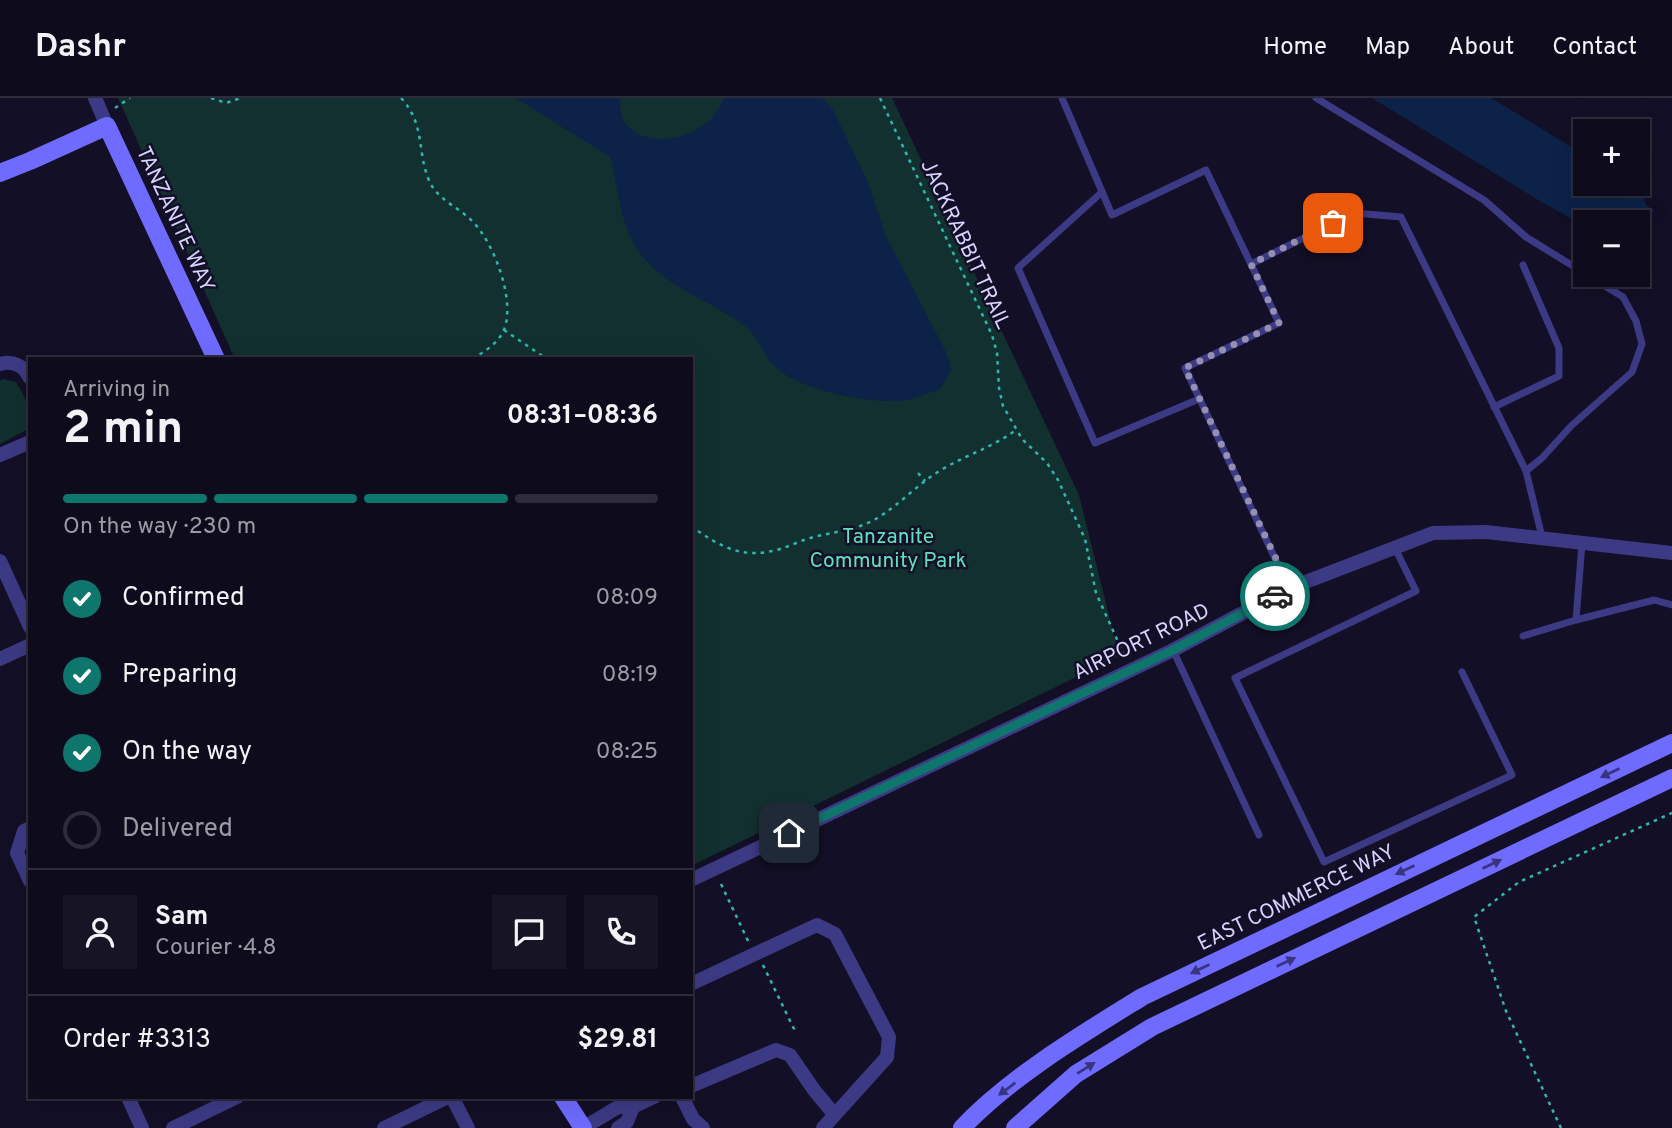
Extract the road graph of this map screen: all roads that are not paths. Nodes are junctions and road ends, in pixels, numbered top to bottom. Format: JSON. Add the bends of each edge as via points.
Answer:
{"nodes":[{"id":1,"x":95,"y":98,"type":"edge"},
{"id":2,"x":1062,"y":98,"type":"edge"},
{"id":3,"x":1316,"y":98,"type":"edge"},
{"id":4,"x":107,"y":125,"type":"junction"},
{"id":5,"x":0,"y":173,"type":"edge"},
{"id":6,"x":1102,"y":192,"type":"junction"},
{"id":7,"x":1251,"y":264,"type":"junction"},
{"id":8,"x":1523,"y":265,"type":"dead end"},
{"id":9,"x":1573,"y":266,"type":"edge"},
{"id":10,"x":1608,"y":287,"type":"edge"},
{"id":11,"x":215,"y":357,"type":"edge"},
{"id":12,"x":0,"y":364,"type":"edge"},
{"id":13,"x":28,"y":374,"type":"edge"},
{"id":14,"x":1199,"y":399,"type":"junction"},
{"id":15,"x":1494,"y":407,"type":"junction"},
{"id":16,"x":28,"y":443,"type":"edge"},
{"id":17,"x":0,"y":455,"type":"edge"},
{"id":18,"x":1526,"y":471,"type":"junction"},
{"id":19,"x":1542,"y":538,"type":"junction"},
{"id":20,"x":1582,"y":542,"type":"junction"},
{"id":21,"x":1395,"y":548,"type":"junction"},
{"id":22,"x":1672,"y":553,"type":"edge"},
{"id":23,"x":0,"y":561,"type":"edge"},
{"id":24,"x":1290,"y":588,"type":"junction"},
{"id":25,"x":1672,"y":606,"type":"edge"},
{"id":26,"x":1576,"y":620,"type":"junction"},
{"id":27,"x":28,"y":623,"type":"edge"},
{"id":28,"x":1523,"y":636,"type":"dead end"},
{"id":29,"x":28,"y":646,"type":"edge"},
{"id":30,"x":1173,"y":650,"type":"junction"},
{"id":31,"x":0,"y":659,"type":"edge"},
{"id":32,"x":1462,"y":672,"type":"dead end"},
{"id":33,"x":1672,"y":743,"type":"edge"},
{"id":34,"x":1672,"y":778,"type":"edge"},
{"id":35,"x":28,"y":829,"type":"edge"},
{"id":36,"x":1259,"y":835,"type":"dead end"},
{"id":37,"x":28,"y":877,"type":"edge"},
{"id":38,"x":693,"y":879,"type":"edge"},
{"id":39,"x":693,"y":983,"type":"edge"},
{"id":40,"x":693,"y":1085,"type":"edge"},
{"id":41,"x":129,"y":1099,"type":"edge"},
{"id":42,"x":233,"y":1099,"type":"edge"},
{"id":43,"x":446,"y":1099,"type":"edge"},
{"id":44,"x":451,"y":1099,"type":"edge"},
{"id":45,"x":564,"y":1099,"type":"edge"},
{"id":46,"x":649,"y":1099,"type":"edge"},
{"id":47,"x":683,"y":1099,"type":"edge"},
{"id":48,"x":633,"y":1107,"type":"junction"},
{"id":49,"x":834,"y":1114,"type":"junction"},
{"id":50,"x":142,"y":1128,"type":"edge"},
{"id":51,"x":173,"y":1128,"type":"edge"},
{"id":52,"x":384,"y":1128,"type":"edge"},
{"id":53,"x":468,"y":1128,"type":"edge"},
{"id":54,"x":583,"y":1128,"type":"edge"},
{"id":55,"x":618,"y":1128,"type":"edge"},
{"id":56,"x":702,"y":1128,"type":"edge"},
{"id":57,"x":823,"y":1128,"type":"edge"},
{"id":58,"x":962,"y":1128,"type":"edge"},
{"id":59,"x":1015,"y":1128,"type":"edge"}],
"edges":[{"from":1,"to":4,"type":"street","name":"TANZANITE WAY"},
{"from":2,"to":6,"type":"lane"},
{"from":3,"to":9,"type":"lane","via":[[1484,200],[1526,237]]},
{"from":4,"to":5,"type":"main road"},
{"from":4,"to":11,"type":"main road","name":"TANZANITE WAY"},
{"from":6,"to":7,"type":"lane","via":[[1112,215],[1206,170]]},
{"from":6,"to":14,"type":"lane","via":[[1018,268],[1095,443]]},
{"from":7,"to":14,"type":"lane","via":[[1279,323],[1185,368]]},
{"from":7,"to":15,"type":"lane","via":[[1354,214],[1401,217]]},
{"from":8,"to":15,"type":"lane","via":[[1559,348],[1559,376]]},
{"from":10,"to":18,"type":"lane","via":[[1623,296],[1636,321],[1642,344],[1632,372]]},
{"from":12,"to":13,"type":"street","via":[[15,364]]},
{"from":14,"to":24,"type":"lane"},
{"from":15,"to":18,"type":"lane"},
{"from":16,"to":17,"type":"street"},
{"from":18,"to":19,"type":"lane"},
{"from":19,"to":20,"type":"street","name":"AIRPORT ROAD"},
{"from":19,"to":21,"type":"street","name":"AIRPORT ROAD","via":[[1459,531],[1433,533]]},
{"from":20,"to":22,"type":"street","name":"AIRPORT ROAD"},
{"from":20,"to":26,"type":"lane"},
{"from":21,"to":24,"type":"street","name":"AIRPORT ROAD"},
{"from":21,"to":32,"type":"lane","via":[[1416,591],[1235,678],[1324,862],[1512,775]]},
{"from":23,"to":27,"type":"street"},
{"from":24,"to":30,"type":"street","name":"AIRPORT ROAD"},
{"from":25,"to":26,"type":"lane","via":[[1654,600]]},
{"from":26,"to":28,"type":"lane"},
{"from":29,"to":31,"type":"street"},
{"from":30,"to":36,"type":"lane"},
{"from":30,"to":38,"type":"street","name":"AIRPORT ROAD"},
{"from":33,"to":58,"type":"main road","name":"EAST COMMERCE WAY","one_way":true,"via":[[1142,997],[1066,1045]]},
{"from":59,"to":34,"type":"main road","one_way":true,"via":[[1076,1074],[1152,1027]]},
{"from":35,"to":37,"type":"street","via":[[17,853]]},
{"from":39,"to":49,"type":"street","via":[[817,925],[835,934],[889,1037],[887,1057]]},
{"from":40,"to":49,"type":"street","via":[[776,1050],[790,1055]]},
{"from":41,"to":50,"type":"street"},
{"from":42,"to":51,"type":"street"},
{"from":43,"to":52,"type":"street"},
{"from":44,"to":53,"type":"street"},
{"from":45,"to":54,"type":"main road"},
{"from":46,"to":48,"type":"street"},
{"from":47,"to":56,"type":"street"},
{"from":48,"to":54,"type":"street","via":[[618,1107]]},
{"from":48,"to":55,"type":"street","via":[[627,1122]]},
{"from":49,"to":57,"type":"street"}]}
